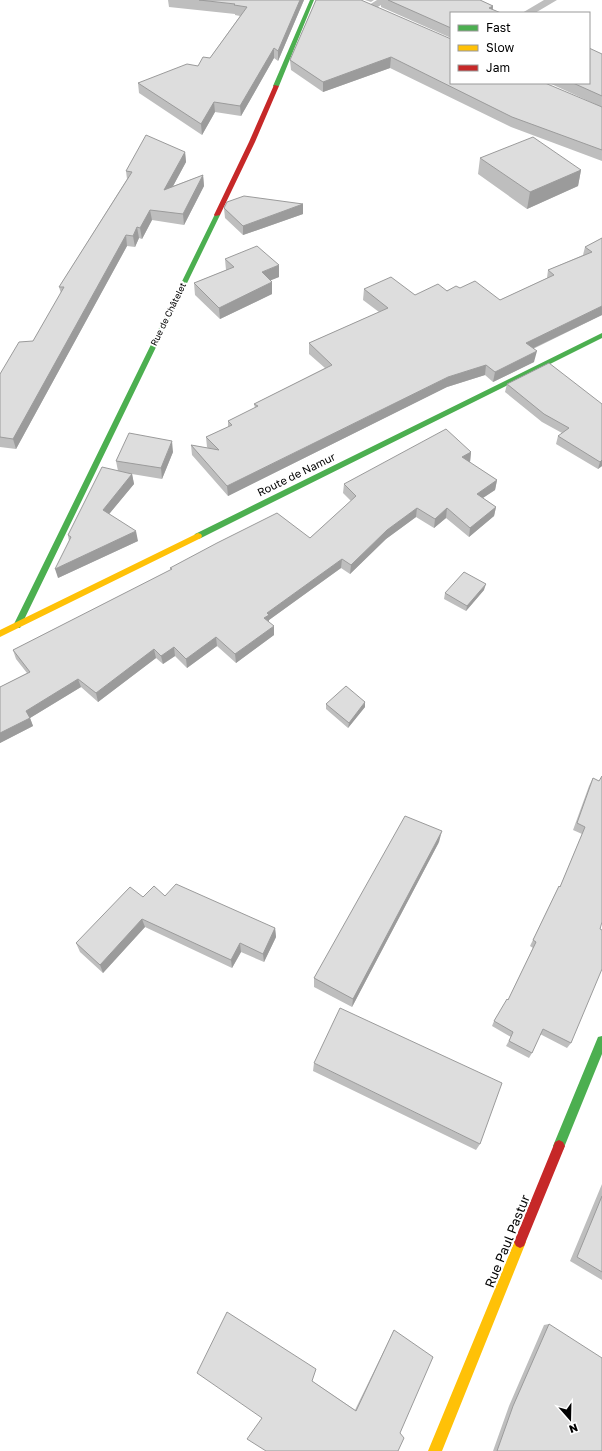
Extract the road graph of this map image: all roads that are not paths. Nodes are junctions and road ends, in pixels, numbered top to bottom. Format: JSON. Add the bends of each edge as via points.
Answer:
{"nodes":[{"id":1,"x":312,"y":0,"type":"edge"},
{"id":2,"x":384,"y":0,"type":"edge"},
{"id":3,"x":545,"y":1,"type":"edge"},
{"id":4,"x":369,"y":8,"type":"edge"},
{"id":5,"x":528,"y":12,"type":"edge"},
{"id":6,"x":602,"y":336,"type":"edge"},
{"id":7,"x":17,"y":626,"type":"junction"},
{"id":8,"x":0,"y":634,"type":"edge"},
{"id":9,"x":602,"y":1041,"type":"edge"},
{"id":10,"x":435,"y":1451,"type":"edge"}],
"edges":[{"from":1,"to":7,"type":"street","name":"Rue de Châtelet","via":[[252,142]]},
{"from":2,"to":4,"type":"lane"},
{"from":3,"to":5,"type":"lane"},
{"from":6,"to":7,"type":"street","name":"Route de Namur"},
{"from":7,"to":8,"type":"street","name":"Route de Namur"},
{"from":9,"to":10,"type":"street","name":"Rue Paul Pastur"}]}
